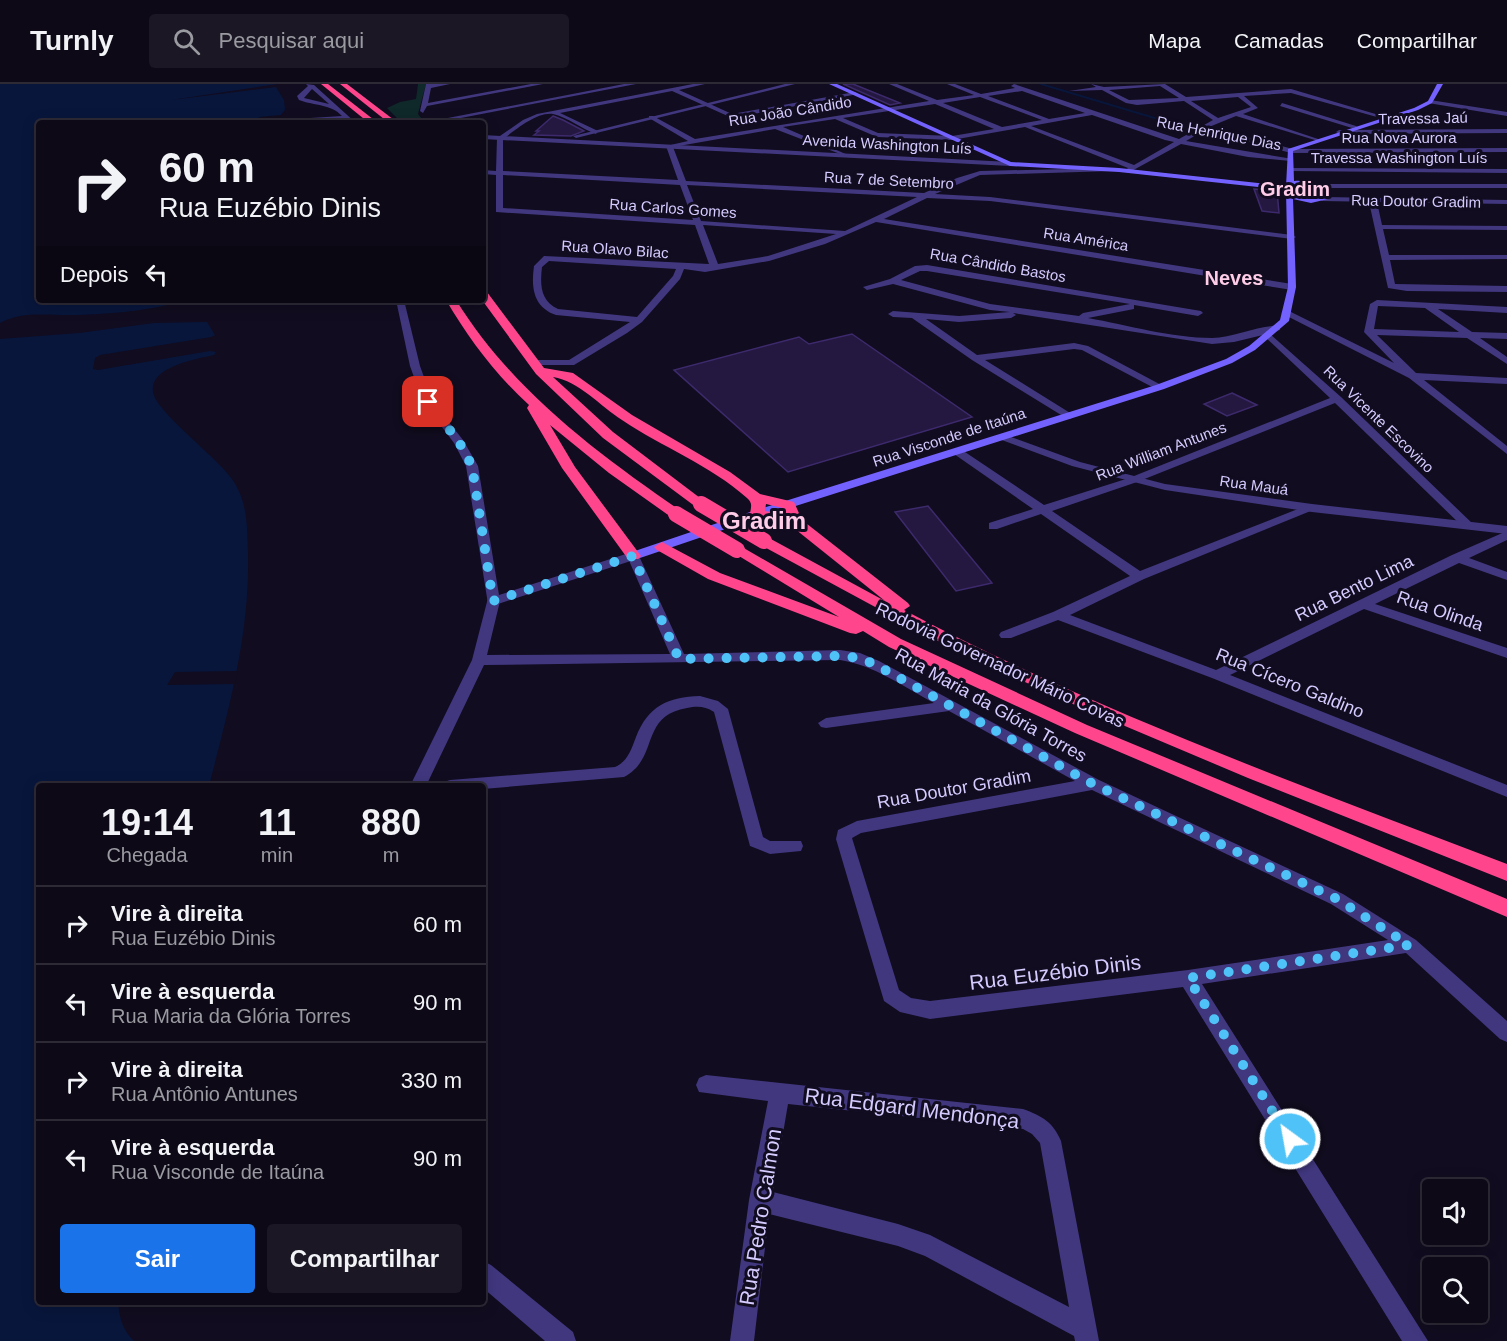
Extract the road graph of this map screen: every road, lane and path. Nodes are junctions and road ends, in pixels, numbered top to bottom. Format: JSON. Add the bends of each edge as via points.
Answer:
{"nodes":[{"id":1,"x":324,"y":84,"type":"edge"},
{"id":2,"x":343,"y":84,"type":"edge"},
{"id":3,"x":447,"y":84,"type":"edge"},
{"id":4,"x":540,"y":84,"type":"edge"},
{"id":5,"x":633,"y":84,"type":"edge"},
{"id":6,"x":662,"y":84,"type":"edge"},
{"id":7,"x":702,"y":84,"type":"edge"},
{"id":8,"x":792,"y":84,"type":"edge"},
{"id":9,"x":832,"y":84,"type":"edge"},
{"id":10,"x":892,"y":84,"type":"edge"},
{"id":11,"x":950,"y":84,"type":"edge"},
{"id":12,"x":1008,"y":84,"type":"edge"},
{"id":13,"x":1094,"y":84,"type":"edge"},
{"id":14,"x":1160,"y":84,"type":"edge"},
{"id":15,"x":1440,"y":84,"type":"edge"},
{"id":16,"x":311,"y":85,"type":"edge"},
{"id":17,"x":429,"y":86,"type":"edge"},
{"id":18,"x":1023,"y":89,"type":"junction"},
{"id":19,"x":1102,"y":89,"type":"junction"},
{"id":20,"x":674,"y":90,"type":"junction"},
{"id":21,"x":1072,"y":91,"type":"dead end"},
{"id":22,"x":855,"y":94,"type":"junction"},
{"id":23,"x":980,"y":95,"type":"junction"},
{"id":24,"x":1240,"y":96,"type":"junction"},
{"id":25,"x":1186,"y":100,"type":"junction"},
{"id":26,"x":937,"y":102,"type":"junction"},
{"id":27,"x":1430,"y":102,"type":"junction"},
{"id":28,"x":707,"y":104,"type":"junction"},
{"id":29,"x":424,"y":105,"type":"junction"},
{"id":30,"x":1282,"y":105,"type":"dead end"},
{"id":31,"x":336,"y":106,"type":"junction"},
{"id":32,"x":889,"y":109,"type":"junction"},
{"id":33,"x":555,"y":113,"type":"junction"},
{"id":34,"x":1094,"y":113,"type":"junction"},
{"id":35,"x":1237,"y":114,"type":"junction"},
{"id":36,"x":1507,"y":114,"type":"edge"},
{"id":37,"x":731,"y":116,"type":"junction"},
{"id":38,"x":347,"y":117,"type":"junction"},
{"id":39,"x":651,"y":117,"type":"junction"},
{"id":40,"x":837,"y":118,"type":"junction"},
{"id":41,"x":1388,"y":118,"type":"junction"},
{"id":42,"x":324,"y":120,"type":"edge"},
{"id":43,"x":350,"y":120,"type":"edge"},
{"id":44,"x":370,"y":120,"type":"edge"},
{"id":45,"x":389,"y":120,"type":"edge"},
{"id":46,"x":427,"y":120,"type":"edge"},
{"id":47,"x":446,"y":120,"type":"edge"},
{"id":48,"x":1217,"y":120,"type":"junction"},
{"id":49,"x":1052,"y":122,"type":"junction"},
{"id":50,"x":1027,"y":126,"type":"junction"},
{"id":51,"x":776,"y":127,"type":"junction"},
{"id":52,"x":1354,"y":127,"type":"junction"},
{"id":53,"x":1206,"y":128,"type":"junction"},
{"id":54,"x":760,"y":129,"type":"junction"},
{"id":55,"x":1003,"y":130,"type":"junction"},
{"id":56,"x":1507,"y":130,"type":"edge"},
{"id":57,"x":596,"y":132,"type":"junction"},
{"id":58,"x":1339,"y":132,"type":"junction"},
{"id":59,"x":1413,"y":132,"type":"junction"},
{"id":60,"x":486,"y":137,"type":"edge"},
{"id":61,"x":500,"y":138,"type":"junction"},
{"id":62,"x":952,"y":138,"type":"junction"},
{"id":63,"x":1422,"y":138,"type":"dead end"},
{"id":64,"x":559,"y":140,"type":"junction"},
{"id":65,"x":1316,"y":140,"type":"junction"},
{"id":66,"x":693,"y":141,"type":"junction"},
{"id":67,"x":1180,"y":141,"type":"junction"},
{"id":68,"x":1432,"y":144,"type":"dead end"},
{"id":69,"x":669,"y":146,"type":"junction"},
{"id":70,"x":1291,"y":150,"type":"junction"},
{"id":71,"x":1507,"y":150,"type":"edge"},
{"id":72,"x":1442,"y":151,"type":"junction"},
{"id":73,"x":846,"y":156,"type":"junction"},
{"id":74,"x":1290,"y":159,"type":"junction"},
{"id":75,"x":1010,"y":164,"type":"junction"},
{"id":76,"x":1127,"y":169,"type":"junction"},
{"id":77,"x":1475,"y":171,"type":"junction"},
{"id":78,"x":1507,"y":171,"type":"edge"},
{"id":79,"x":486,"y":172,"type":"edge"},
{"id":80,"x":500,"y":173,"type":"junction"},
{"id":81,"x":683,"y":183,"type":"junction"},
{"id":82,"x":1312,"y":185,"type":"junction"},
{"id":83,"x":1507,"y":186,"type":"edge"},
{"id":84,"x":1289,"y":187,"type":"junction"},
{"id":85,"x":926,"y":196,"type":"junction"},
{"id":86,"x":1324,"y":199,"type":"junction"},
{"id":87,"x":1372,"y":202,"type":"junction"},
{"id":88,"x":1507,"y":202,"type":"edge"},
{"id":89,"x":876,"y":220,"type":"junction"},
{"id":90,"x":697,"y":223,"type":"junction"},
{"id":91,"x":1379,"y":227,"type":"junction"},
{"id":92,"x":1507,"y":228,"type":"edge"},
{"id":93,"x":846,"y":232,"type":"junction"},
{"id":94,"x":1292,"y":237,"type":"junction"},
{"id":95,"x":1507,"y":257,"type":"edge"},
{"id":96,"x":1385,"y":258,"type":"junction"},
{"id":97,"x":681,"y":267,"type":"junction"},
{"id":98,"x":715,"y":268,"type":"junction"},
{"id":99,"x":677,"y":277,"type":"junction"},
{"id":100,"x":892,"y":281,"type":"junction"},
{"id":101,"x":867,"y":287,"type":"dead end"},
{"id":102,"x":1292,"y":287,"type":"junction"},
{"id":103,"x":1407,"y":288,"type":"junction"},
{"id":104,"x":1507,"y":289,"type":"edge"},
{"id":105,"x":486,"y":298,"type":"edge"},
{"id":106,"x":401,"y":303,"type":"edge"},
{"id":107,"x":453,"y":303,"type":"edge"},
{"id":108,"x":1142,"y":305,"type":"junction"},
{"id":109,"x":1429,"y":306,"type":"junction"},
{"id":110,"x":1507,"y":310,"type":"edge"},
{"id":111,"x":1031,"y":313,"type":"junction"},
{"id":112,"x":1198,"y":313,"type":"dead end"},
{"id":113,"x":1286,"y":313,"type":"junction"},
{"id":114,"x":894,"y":314,"type":"dead end"},
{"id":115,"x":915,"y":316,"type":"junction"},
{"id":116,"x":1073,"y":318,"type":"junction"},
{"id":117,"x":639,"y":320,"type":"junction"},
{"id":118,"x":1272,"y":331,"type":"junction"},
{"id":119,"x":1369,"y":332,"type":"junction"},
{"id":120,"x":1470,"y":334,"type":"junction"},
{"id":121,"x":1507,"y":336,"type":"edge"},
{"id":122,"x":975,"y":358,"type":"junction"},
{"id":123,"x":1507,"y":362,"type":"edge"},
{"id":124,"x":536,"y":367,"type":"junction"},
{"id":125,"x":570,"y":369,"type":"junction"},
{"id":126,"x":1413,"y":376,"type":"junction"},
{"id":127,"x":1507,"y":381,"type":"edge"},
{"id":128,"x":1160,"y":387,"type":"junction"},
{"id":129,"x":528,"y":398,"type":"junction"},
{"id":130,"x":1337,"y":399,"type":"junction"},
{"id":131,"x":1070,"y":416,"type":"junction"},
{"id":132,"x":1004,"y":437,"type":"junction"},
{"id":133,"x":1507,"y":451,"type":"edge"},
{"id":134,"x":958,"y":452,"type":"junction"},
{"id":135,"x":1133,"y":480,"type":"junction"},
{"id":136,"x":755,"y":497,"type":"junction"},
{"id":137,"x":789,"y":505,"type":"junction"},
{"id":138,"x":1312,"y":508,"type":"junction"},
{"id":139,"x":1042,"y":509,"type":"junction"},
{"id":140,"x":757,"y":514,"type":"junction"},
{"id":141,"x":795,"y":522,"type":"junction"},
{"id":142,"x":1468,"y":525,"type":"junction"},
{"id":143,"x":993,"y":526,"type":"dead end"},
{"id":144,"x":1507,"y":530,"type":"edge"},
{"id":145,"x":1507,"y":535,"type":"edge"},
{"id":146,"x":662,"y":547,"type":"junction"},
{"id":147,"x":633,"y":556,"type":"junction"},
{"id":148,"x":1456,"y":558,"type":"junction"},
{"id":149,"x":1139,"y":576,"type":"junction"},
{"id":150,"x":1507,"y":576,"type":"edge"},
{"id":151,"x":493,"y":601,"type":"junction"},
{"id":152,"x":1361,"y":604,"type":"junction"},
{"id":153,"x":1058,"y":615,"type":"junction"},
{"id":154,"x":1006,"y":635,"type":"dead end"},
{"id":155,"x":940,"y":636,"type":"junction"},
{"id":156,"x":895,"y":643,"type":"junction"},
{"id":157,"x":1507,"y":652,"type":"edge"},
{"id":158,"x":679,"y":659,"type":"junction"},
{"id":159,"x":479,"y":660,"type":"junction"},
{"id":160,"x":1217,"y":675,"type":"junction"},
{"id":161,"x":952,"y":706,"type":"junction"},
{"id":162,"x":826,"y":723,"type":"dead end"},
{"id":163,"x":419,"y":783,"type":"edge"},
{"id":164,"x":486,"y":783,"type":"edge"},
{"id":165,"x":1093,"y":784,"type":"junction"},
{"id":166,"x":1507,"y":791,"type":"edge"},
{"id":167,"x":857,"y":827,"type":"joint"},
{"id":168,"x":795,"y":846,"type":"dead end"},
{"id":169,"x":1507,"y":873,"type":"edge"},
{"id":170,"x":1507,"y":908,"type":"edge"},
{"id":171,"x":1409,"y":945,"type":"junction"},
{"id":172,"x":1188,"y":978,"type":"junction"},
{"id":173,"x":1507,"y":1034,"type":"edge"},
{"id":174,"x":706,"y":1084,"type":"dead end"},
{"id":175,"x":780,"y":1093,"type":"junction"},
{"id":176,"x":760,"y":1200,"type":"junction"},
{"id":177,"x":486,"y":1276,"type":"edge"},
{"id":178,"x":1087,"y":1335,"type":"edge"},
{"id":179,"x":564,"y":1341,"type":"edge"},
{"id":180,"x":742,"y":1341,"type":"edge"},
{"id":181,"x":1416,"y":1341,"type":"edge"}],
"edges":[{"from":1,"to":44,"type":"highway"},
{"from":2,"to":45,"type":"highway"},
{"from":3,"to":17,"type":"street"},
{"from":4,"to":29,"type":"street"},
{"from":5,"to":47,"type":"street"},
{"from":6,"to":20,"type":"street"},
{"from":7,"to":20,"type":"street"},
{"from":8,"to":28,"type":"street"},
{"from":9,"to":22,"type":"main road"},
{"from":10,"to":26,"type":"street"},
{"from":11,"to":23,"type":"street"},
{"from":12,"to":18,"type":"street","name":"Rua Henrique Dias"},
{"from":13,"to":19,"type":"street"},
{"from":14,"to":19,"type":"street"},
{"from":14,"to":25,"type":"street"},
{"from":15,"to":27,"type":"main road"},
{"from":16,"to":31,"type":"street"},
{"from":16,"to":31,"type":"street","via":[[301,99]]},
{"from":17,"to":29,"type":"street"},
{"from":18,"to":23,"type":"street","name":"Rua João Cândido"},
{"from":18,"to":34,"type":"street","name":"Rua Henrique Dias"},
{"from":19,"to":21,"type":"street"},
{"from":19,"to":25,"type":"street","via":[[1132,103]]},
{"from":20,"to":28,"type":"street"},
{"from":20,"to":33,"type":"street"},
{"from":22,"to":32,"type":"main road"},
{"from":22,"to":37,"type":"street"},
{"from":23,"to":26,"type":"street","name":"Rua João Cândido"},
{"from":23,"to":49,"type":"street"},
{"from":24,"to":25,"type":"street"},
{"from":24,"to":35,"type":"street","via":[[1255,108]]},
{"from":24,"to":41,"type":"street","via":[[1298,92]]},
{"from":25,"to":48,"type":"street"},
{"from":26,"to":32,"type":"street","name":"Rua João Cândido"},
{"from":26,"to":55,"type":"street"},
{"from":27,"to":36,"type":"street"},
{"from":27,"to":41,"type":"main road"},
{"from":28,"to":37,"type":"street"},
{"from":28,"to":39,"type":"street"},
{"from":29,"to":46,"type":"street","via":[[423,116]]},
{"from":30,"to":52,"type":"street"},
{"from":31,"to":38,"type":"street"},
{"from":32,"to":40,"type":"street","name":"Rua João Cândido"},
{"from":32,"to":62,"type":"main road"},
{"from":33,"to":57,"type":"street"},
{"from":33,"to":61,"type":"street","via":[[529,118]]},
{"from":34,"to":49,"type":"street"},
{"from":34,"to":67,"type":"street","name":"Rua Henrique Dias"},
{"from":35,"to":48,"type":"street"},
{"from":35,"to":65,"type":"street"},
{"from":37,"to":54,"type":"street"},
{"from":38,"to":42,"type":"street"},
{"from":38,"to":43,"type":"street"},
{"from":39,"to":57,"type":"street"},
{"from":39,"to":66,"type":"street"},
{"from":40,"to":51,"type":"street","name":"Rua João Cândido"},
{"from":40,"to":62,"type":"street","via":[[877,135]]},
{"from":41,"to":52,"type":"main road"},
{"from":41,"to":59,"type":"street"},
{"from":48,"to":53,"type":"street"},
{"from":49,"to":50,"type":"street"},
{"from":50,"to":55,"type":"street"},
{"from":50,"to":76,"type":"street"},
{"from":51,"to":54,"type":"street","name":"Rua João Cândido"},
{"from":51,"to":73,"type":"street"},
{"from":52,"to":58,"type":"main road"},
{"from":53,"to":67,"type":"street"},
{"from":53,"to":70,"type":"street","name":"Rua Nova Aurora"},
{"from":54,"to":66,"type":"street","name":"Rua João Cândido"},
{"from":55,"to":62,"type":"street"},
{"from":56,"to":59,"type":"street","name":"Travessa Jaú"},
{"from":57,"to":64,"type":"street"},
{"from":58,"to":59,"type":"street","name":"Travessa Jaú"},
{"from":58,"to":65,"type":"main road"},
{"from":59,"to":63,"type":"street"},
{"from":60,"to":61,"type":"street","name":"Avenida Washington Luís"},
{"from":61,"to":64,"type":"street","name":"Avenida Washington Luís"},
{"from":61,"to":80,"type":"street"},
{"from":62,"to":75,"type":"main road"},
{"from":64,"to":69,"type":"street","name":"Avenida Washington Luís"},
{"from":65,"to":70,"type":"main road"},
{"from":66,"to":69,"type":"street","name":"Rua João Cândido"},
{"from":67,"to":74,"type":"street","name":"Rua Henrique Dias"},
{"from":67,"to":76,"type":"street"},
{"from":68,"to":72,"type":"street"},
{"from":69,"to":73,"type":"street","name":"Avenida Washington Luís"},
{"from":69,"to":81,"type":"street"},
{"from":70,"to":72,"type":"street","name":"Rua Nova Aurora"},
{"from":70,"to":74,"type":"main road","name":"Rua Visconde de Itaúna"},
{"from":71,"to":72,"type":"street","name":"Rua Nova Aurora"},
{"from":72,"to":77,"type":"street"},
{"from":73,"to":75,"type":"street","name":"Avenida Washington Luís"},
{"from":74,"to":84,"type":"main road","name":"Rua Visconde de Itaúna"},
{"from":75,"to":76,"type":"main road","name":"Avenida Washington Luís"},
{"from":76,"to":84,"type":"main road","name":"Avenida Washington Luís"},
{"from":76,"to":85,"type":"street","via":[[977,174]]},
{"from":77,"to":78,"type":"street","name":"Travessa Washington Luís"},
{"from":77,"to":84,"type":"street","name":"Travessa Washington Luís"},
{"from":79,"to":80,"type":"street","name":"Rua 7 de Setembro"},
{"from":80,"to":81,"type":"street","name":"Rua 7 de Setembro"},
{"from":80,"to":90,"type":"street","name":"Rua Carlos Gomes","via":[[499,210]]},
{"from":81,"to":85,"type":"street","name":"Rua 7 de Setembro"},
{"from":81,"to":90,"type":"street"},
{"from":82,"to":83,"type":"street"},
{"from":82,"to":84,"type":"main road","name":"Avenida Washington Luís"},
{"from":82,"to":86,"type":"main road","via":[[1322,192]]},
{"from":84,"to":86,"type":"main road","via":[[1311,201]]},
{"from":84,"to":94,"type":"main road","name":"Rua Visconde de Itaúna"},
{"from":85,"to":89,"type":"street"},
{"from":85,"to":94,"type":"street","name":"Rua 7 de Setembro","via":[[1018,201]]},
{"from":86,"to":87,"type":"street","name":"Rua Doutor Gradim"},
{"from":87,"to":88,"type":"street","name":"Rua Doutor Gradim"},
{"from":87,"to":91,"type":"street"},
{"from":89,"to":93,"type":"street"},
{"from":89,"to":102,"type":"street","name":"Rua América"},
{"from":90,"to":93,"type":"street","name":"Rua Carlos Gomes"},
{"from":90,"to":98,"type":"street"},
{"from":91,"to":92,"type":"street"},
{"from":91,"to":96,"type":"street"},
{"from":93,"to":98,"type":"street","via":[[774,259]]},
{"from":94,"to":102,"type":"main road","name":"Rua Visconde de Itaúna"},
{"from":95,"to":96,"type":"street"},
{"from":96,"to":103,"type":"street","via":[[1391,286]]},
{"from":97,"to":98,"type":"street","name":"Rua Olavo Bilac"},
{"from":97,"to":99,"type":"street"},
{"from":97,"to":117,"type":"street","name":"Rua Olavo Bilac","via":[[547,258],[538,266],[540,302],[545,308]]},
{"from":98,"to":99,"type":"street"},
{"from":99,"to":117,"type":"street"},
{"from":100,"to":101,"type":"street"},
{"from":100,"to":108,"type":"street","name":"Rua Cândido Bastos","via":[[918,268],[927,268]]},
{"from":100,"to":111,"type":"street","name":"Rua Cândido Bastos","via":[[982,305]]},
{"from":102,"to":113,"type":"main road","name":"Rua Visconde de Itaúna"},
{"from":103,"to":104,"type":"street"},
{"from":103,"to":109,"type":"street"},
{"from":105,"to":124,"type":"highway","name":"Rodovia Governador Mário Covas"},
{"from":106,"to":151,"type":"street","via":[[428,402],[472,466]]},
{"from":107,"to":129,"type":"highway","name":"Rodovia Governador Mário Covas","via":[[469,329]]},
{"from":108,"to":112,"type":"street","name":"Rua Cândido Bastos"},
{"from":108,"to":116,"type":"street","name":"Rua Cândido Bastos"},
{"from":109,"to":110,"type":"street"},
{"from":109,"to":119,"type":"street","via":[[1374,304]]},
{"from":109,"to":120,"type":"street"},
{"from":111,"to":115,"type":"street","via":[[959,320]]},
{"from":111,"to":116,"type":"street","name":"Rua Cândido Bastos"},
{"from":113,"to":118,"type":"main road","name":"Rua Visconde de Itaúna","via":[[1284,321]]},
{"from":113,"to":126,"type":"street"},
{"from":114,"to":115,"type":"street"},
{"from":115,"to":122,"type":"street"},
{"from":116,"to":118,"type":"street","name":"Rua Cândido Bastos","via":[[1212,341]]},
{"from":117,"to":125,"type":"street"},
{"from":118,"to":128,"type":"main road","name":"Rua Visconde de Itaúna","via":[[1229,360]]},
{"from":118,"to":130,"type":"street","name":"Rua Vicente Escovino"},
{"from":119,"to":120,"type":"street"},
{"from":119,"to":126,"type":"street"},
{"from":120,"to":121,"type":"street"},
{"from":120,"to":123,"type":"street"},
{"from":122,"to":128,"type":"street","via":[[1074,346]]},
{"from":122,"to":131,"type":"street"},
{"from":124,"to":125,"type":"highway"},
{"from":124,"to":155,"type":"highway","name":"Rodovia Governador Mário Covas","bridge":true,"via":[[608,435],[701,504]]},
{"from":125,"to":136,"type":"highway","via":[[627,418]]},
{"from":126,"to":127,"type":"street"},
{"from":126,"to":133,"type":"street"},
{"from":128,"to":131,"type":"main road","name":"Rua Visconde de Itaúna"},
{"from":129,"to":147,"type":"highway","via":[[569,468]]},
{"from":129,"to":156,"type":"highway","name":"Rodovia Governador Mário Covas","bridge":true,"via":[[627,481],[676,514]]},
{"from":130,"to":135,"type":"street","name":"Rua William Antunes"},
{"from":130,"to":142,"type":"street","name":"Rua Vicente Escovino"},
{"from":131,"to":132,"type":"main road","name":"Rua Visconde de Itaúna"},
{"from":132,"to":134,"type":"main road","name":"Rua Visconde de Itaúna"},
{"from":132,"to":135,"type":"street","name":"Rua Mauá"},
{"from":134,"to":137,"type":"main road","name":"Rua Visconde de Itaúna"},
{"from":134,"to":139,"type":"street"},
{"from":135,"to":138,"type":"street","name":"Rua Mauá"},
{"from":135,"to":139,"type":"street","name":"Rua William Antunes"},
{"from":136,"to":137,"type":"highway"},
{"from":136,"to":140,"type":"highway","via":[[759,505]]},
{"from":137,"to":140,"type":"main road","name":"Rua Visconde de Itaúna"},
{"from":137,"to":141,"type":"highway"},
{"from":138,"to":142,"type":"street","name":"Rua Mauá"},
{"from":138,"to":149,"type":"street"},
{"from":139,"to":143,"type":"street","name":"Rua William Antunes"},
{"from":139,"to":149,"type":"street"},
{"from":140,"to":141,"type":"highway"},
{"from":140,"to":146,"type":"main road","name":"Rua Visconde de Itaúna"},
{"from":141,"to":155,"type":"highway"},
{"from":142,"to":144,"type":"street","name":"Rua Mauá"},
{"from":145,"to":148,"type":"street","name":"Rua Bento Lima"},
{"from":146,"to":147,"type":"main road","name":"Rua Visconde de Itaúna"},
{"from":146,"to":156,"type":"highway","via":[[714,576]]},
{"from":147,"to":151,"type":"street","name":"Rua Visconde de Itaúna"},
{"from":147,"to":158,"type":"street"},
{"from":148,"to":150,"type":"street"},
{"from":148,"to":152,"type":"street","name":"Rua Bento Lima"},
{"from":149,"to":153,"type":"street"},
{"from":151,"to":159,"type":"street"},
{"from":152,"to":157,"type":"street","name":"Rua Olinda"},
{"from":152,"to":160,"type":"street","name":"Rua Bento Lima"},
{"from":153,"to":154,"type":"street"},
{"from":153,"to":160,"type":"street","name":"Rua Cícero Galdino"},
{"from":155,"to":169,"type":"highway","name":"Rodovia Governador Mário Covas","via":[[1089,704]]},
{"from":156,"to":170,"type":"highway","name":"Rodovia Governador Mário Covas","via":[[1081,729]]},
{"from":158,"to":159,"type":"street","name":"Rua Maria da Glória Torres"},
{"from":158,"to":161,"type":"street","name":"Rua Maria da Glória Torres","via":[[860,658]]},
{"from":159,"to":163,"type":"street"},
{"from":160,"to":166,"type":"street","name":"Rua Cícero Galdino"},
{"from":161,"to":162,"type":"street"},
{"from":161,"to":165,"type":"street","name":"Rua Maria da Glória Torres"},
{"from":164,"to":168,"type":"street","via":[[618,774],[635,761],[657,713],[698,700],[712,702],[721,709],[756,841],[770,848]]},
{"from":165,"to":167,"type":"street","name":"Rua Doutor Gradim"},
{"from":165,"to":171,"type":"street","name":"Rua Maria da Glória Torres","via":[[1337,899]]},
{"from":167,"to":172,"type":"street","name":"Rua Euzébio Dinis","via":[[848,830],[844,839],[891,995],[907,1006],[930,1010]]},
{"from":171,"to":172,"type":"street","name":"Rua Euzébio Dinis"},
{"from":171,"to":173,"type":"street","name":"Rua Maria da Glória Torres"},
{"from":172,"to":181,"type":"street"},
{"from":174,"to":175,"type":"street","name":"Rua Edgard Mendonça"},
{"from":175,"to":176,"type":"street","name":"Rua Pedro Calmon"},
{"from":175,"to":178,"type":"street","name":"Rua Edgard Mendonça","via":[[1023,1119],[1046,1131]]},
{"from":176,"to":178,"type":"street","via":[[930,1246]]},
{"from":176,"to":180,"type":"street","name":"Rua Pedro Calmon"},
{"from":177,"to":179,"type":"street"}]}
